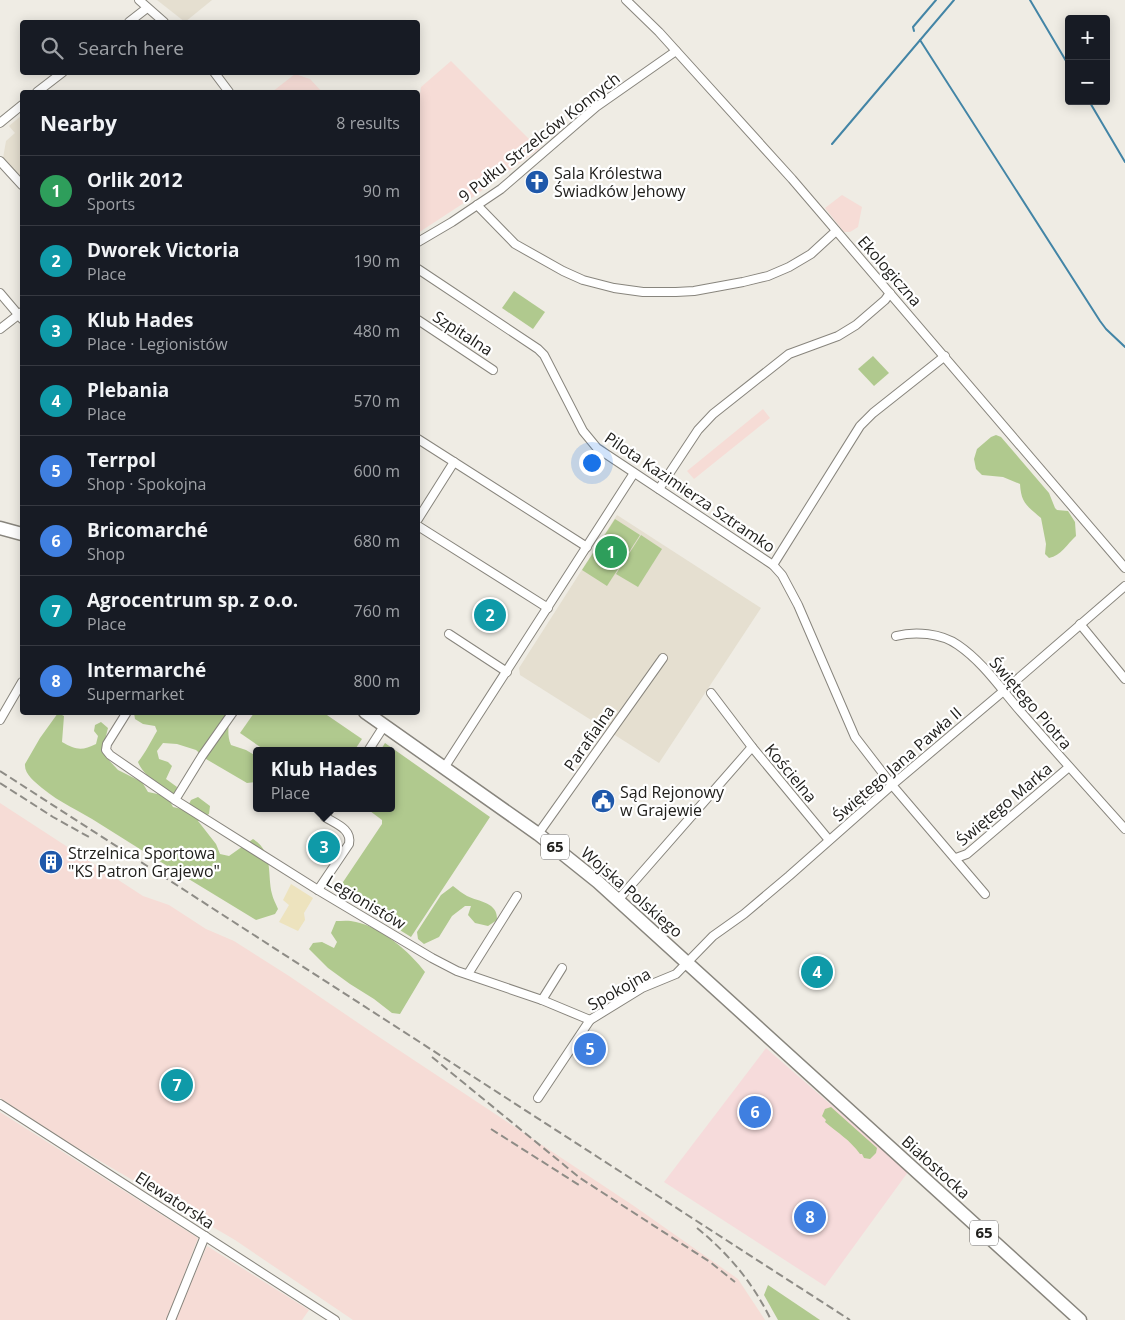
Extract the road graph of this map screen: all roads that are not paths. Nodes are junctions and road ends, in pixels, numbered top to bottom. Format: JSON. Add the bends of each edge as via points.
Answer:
{"nodes":[{"id":1,"x":139,"y":0,"type":"edge"},
{"id":2,"x":626,"y":0,"type":"edge"},
{"id":3,"x":147,"y":8,"type":"junction"},
{"id":4,"x":132,"y":20,"type":"edge"},
{"id":5,"x":162,"y":20,"type":"edge"},
{"id":6,"x":676,"y":51,"type":"junction"},
{"id":7,"x":59,"y":75,"type":"edge"},
{"id":8,"x":216,"y":75,"type":"edge"},
{"id":9,"x":40,"y":90,"type":"edge"},
{"id":10,"x":228,"y":90,"type":"edge"},
{"id":11,"x":20,"y":107,"type":"edge"},
{"id":12,"x":0,"y":123,"type":"edge"},
{"id":13,"x":0,"y":161,"type":"edge"},
{"id":14,"x":20,"y":183,"type":"edge"},
{"id":15,"x":477,"y":205,"type":"junction"},
{"id":16,"x":836,"y":231,"type":"junction"},
{"id":17,"x":420,"y":241,"type":"edge"},
{"id":18,"x":420,"y":271,"type":"edge"},
{"id":19,"x":0,"y":292,"type":"edge"},
{"id":20,"x":890,"y":293,"type":"junction"},
{"id":21,"x":20,"y":314,"type":"edge"},
{"id":22,"x":20,"y":316,"type":"edge"},
{"id":23,"x":420,"y":321,"type":"edge"},
{"id":24,"x":0,"y":329,"type":"edge"},
{"id":25,"x":945,"y":356,"type":"junction"},
{"id":26,"x":493,"y":370,"type":"dead end"},
{"id":27,"x":420,"y":439,"type":"edge"},
{"id":28,"x":454,"y":462,"type":"junction"},
{"id":29,"x":634,"y":473,"type":"junction"},
{"id":30,"x":659,"y":489,"type":"junction"},
{"id":31,"x":420,"y":516,"type":"edge"},
{"id":32,"x":420,"y":527,"type":"edge"},
{"id":33,"x":0,"y":528,"type":"edge"},
{"id":34,"x":20,"y":533,"type":"edge"},
{"id":35,"x":587,"y":547,"type":"junction"},
{"id":36,"x":773,"y":565,"type":"junction"},
{"id":37,"x":1125,"y":568,"type":"edge"},
{"id":38,"x":1125,"y":586,"type":"edge"},
{"id":39,"x":548,"y":608,"type":"junction"},
{"id":40,"x":1080,"y":624,"type":"junction"},
{"id":41,"x":449,"y":634,"type":"dead end"},
{"id":42,"x":896,"y":636,"type":"dead end"},
{"id":43,"x":663,"y":658,"type":"dead end"},
{"id":44,"x":507,"y":672,"type":"junction"},
{"id":45,"x":1125,"y":679,"type":"edge"},
{"id":46,"x":20,"y":685,"type":"edge"},
{"id":47,"x":1004,"y":691,"type":"junction"},
{"id":48,"x":711,"y":692,"type":"dead end"},
{"id":49,"x":124,"y":715,"type":"edge"},
{"id":50,"x":231,"y":715,"type":"edge"},
{"id":51,"x":369,"y":715,"type":"edge"},
{"id":52,"x":0,"y":720,"type":"edge"},
{"id":53,"x":384,"y":726,"type":"junction"},
{"id":54,"x":371,"y":747,"type":"edge"},
{"id":55,"x":752,"y":747,"type":"junction"},
{"id":56,"x":1069,"y":767,"type":"junction"},
{"id":57,"x":444,"y":768,"type":"junction"},
{"id":58,"x":892,"y":785,"type":"junction"},
{"id":59,"x":175,"y":800,"type":"junction"},
{"id":60,"x":328,"y":812,"type":"edge"},
{"id":61,"x":1125,"y":829,"type":"edge"},
{"id":62,"x":538,"y":834,"type":"junction"},
{"id":63,"x":829,"y":840,"type":"junction"},
{"id":64,"x":956,"y":858,"type":"junction"},
{"id":65,"x":318,"y":890,"type":"junction"},
{"id":66,"x":984,"y":894,"type":"dead end"},
{"id":67,"x":517,"y":896,"type":"dead end"},
{"id":68,"x":618,"y":900,"type":"junction"},
{"id":69,"x":688,"y":963,"type":"junction"},
{"id":70,"x":562,"y":968,"type":"dead end"},
{"id":71,"x":468,"y":974,"type":"junction"},
{"id":72,"x":542,"y":1000,"type":"junction"},
{"id":73,"x":590,"y":1020,"type":"junction"},
{"id":74,"x":771,"y":1039,"type":"joint"},
{"id":75,"x":538,"y":1098,"type":"dead end"},
{"id":76,"x":0,"y":1104,"type":"edge"},
{"id":77,"x":205,"y":1236,"type":"junction"},
{"id":78,"x":171,"y":1320,"type":"edge"},
{"id":79,"x":335,"y":1320,"type":"edge"},
{"id":80,"x":1080,"y":1320,"type":"edge"}],
"edges":[{"from":1,"to":3,"type":"street"},
{"from":2,"to":6,"type":"street","name":"Ekologiczna"},
{"from":3,"to":4,"type":"street"},
{"from":3,"to":5,"type":"street"},
{"from":6,"to":15,"type":"street","name":"9 Pułku Strzelców Konnych","via":[[596,107],[512,180]]},
{"from":6,"to":16,"type":"street","name":"Ekologiczna"},
{"from":7,"to":9,"type":"street"},
{"from":8,"to":10,"type":"street"},
{"from":11,"to":12,"type":"street"},
{"from":13,"to":14,"type":"street"},
{"from":15,"to":16,"type":"street","via":[[515,244],[563,271],[583,280],[643,292],[700,290],[768,276],[811,254]]},
{"from":15,"to":17,"type":"street","name":"9 Pułku Strzelców Konnych"},
{"from":16,"to":20,"type":"street","name":"Ekologiczna"},
{"from":18,"to":29,"type":"street","name":"Pilota Kazimierza Sztramko","via":[[538,349],[587,438]]},
{"from":19,"to":21,"type":"street"},
{"from":20,"to":25,"type":"street","name":"Ekologiczna"},
{"from":20,"to":30,"type":"street","via":[[856,325],[838,336],[789,354],[713,414],[698,430]]},
{"from":22,"to":24,"type":"street"},
{"from":23,"to":26,"type":"street","name":"Szpitalna"},
{"from":25,"to":36,"type":"street","via":[[860,426]]},
{"from":25,"to":37,"type":"street","name":"Ekologiczna"},
{"from":27,"to":28,"type":"street"},
{"from":28,"to":31,"type":"street"},
{"from":28,"to":35,"type":"street"},
{"from":29,"to":30,"type":"street","name":"Pilota Kazimierza Sztramko"},
{"from":29,"to":35,"type":"street"},
{"from":30,"to":36,"type":"street","name":"Pilota Kazimierza Sztramko"},
{"from":32,"to":39,"type":"street"},
{"from":33,"to":34,"type":"main road"},
{"from":35,"to":39,"type":"street"},
{"from":36,"to":58,"type":"street","name":"Pilota Kazimierza Sztramko","via":[[798,605],[855,737]]},
{"from":38,"to":40,"type":"street","name":"Świętego Jana Pawła II"},
{"from":39,"to":44,"type":"street"},
{"from":40,"to":45,"type":"street"},
{"from":40,"to":47,"type":"street","name":"Świętego Jana Pawła II"},
{"from":41,"to":44,"type":"street"},
{"from":42,"to":47,"type":"street","name":"Świętego Piotra","via":[[921,633],[955,643],[968,652]]},
{"from":43,"to":62,"type":"street","name":"Parafialna"},
{"from":44,"to":57,"type":"street"},
{"from":46,"to":52,"type":"street"},
{"from":47,"to":56,"type":"street","name":"Świętego Piotra"},
{"from":47,"to":58,"type":"street","name":"Świętego Jana Pawła II"},
{"from":48,"to":55,"type":"street","name":"Kościelna"},
{"from":49,"to":59,"type":"street","name":"Legionistów","via":[[107,744],[107,753]]},
{"from":50,"to":59,"type":"street"},
{"from":51,"to":53,"type":"main road","name":"Wojska Polskiego","number":"65"},
{"from":53,"to":54,"type":"street"},
{"from":53,"to":57,"type":"main road","name":"Wojska Polskiego","number":"65"},
{"from":55,"to":63,"type":"street","name":"Kościelna"},
{"from":55,"to":68,"type":"street","name":"Kościelna"},
{"from":56,"to":61,"type":"street","name":"Świętego Piotra"},
{"from":56,"to":64,"type":"street","name":"Świętego Marka","via":[[967,854]]},
{"from":57,"to":62,"type":"main road","name":"Wojska Polskiego","number":"65"},
{"from":58,"to":63,"type":"street","name":"Świętego Jana Pawła II"},
{"from":58,"to":64,"type":"street","name":"Pilota Kazimierza Sztramko"},
{"from":59,"to":65,"type":"street","name":"Legionistów"},
{"from":60,"to":65,"type":"street","via":[[325,817],[344,829],[350,840]]},
{"from":62,"to":68,"type":"main road","name":"Wojska Polskiego","number":"65"},
{"from":63,"to":69,"type":"street","name":"Świętego Jana Pawła II","via":[[744,914],[713,936]]},
{"from":64,"to":66,"type":"street","name":"Pilota Kazimierza Sztramko"},
{"from":65,"to":71,"type":"street","name":"Legionistów","via":[[432,958]]},
{"from":67,"to":71,"type":"street"},
{"from":68,"to":69,"type":"main road","name":"Wojska Polskiego","number":"65"},
{"from":69,"to":73,"type":"street","name":"Spokojna","via":[[670,978],[642,988]]},
{"from":69,"to":74,"type":"main road","name":"Wojska Polskiego","number":"65"},
{"from":70,"to":72,"type":"street"},
{"from":71,"to":72,"type":"street","name":"Legionistów"},
{"from":72,"to":73,"type":"street","name":"Legionistów"},
{"from":73,"to":75,"type":"street","name":"Spokojna"},
{"from":74,"to":80,"type":"main road","name":"Białostocka","number":"65"},
{"from":76,"to":77,"type":"street","name":"Elewatorska"},
{"from":77,"to":78,"type":"street"},
{"from":77,"to":79,"type":"street","name":"Elewatorska"}]}
